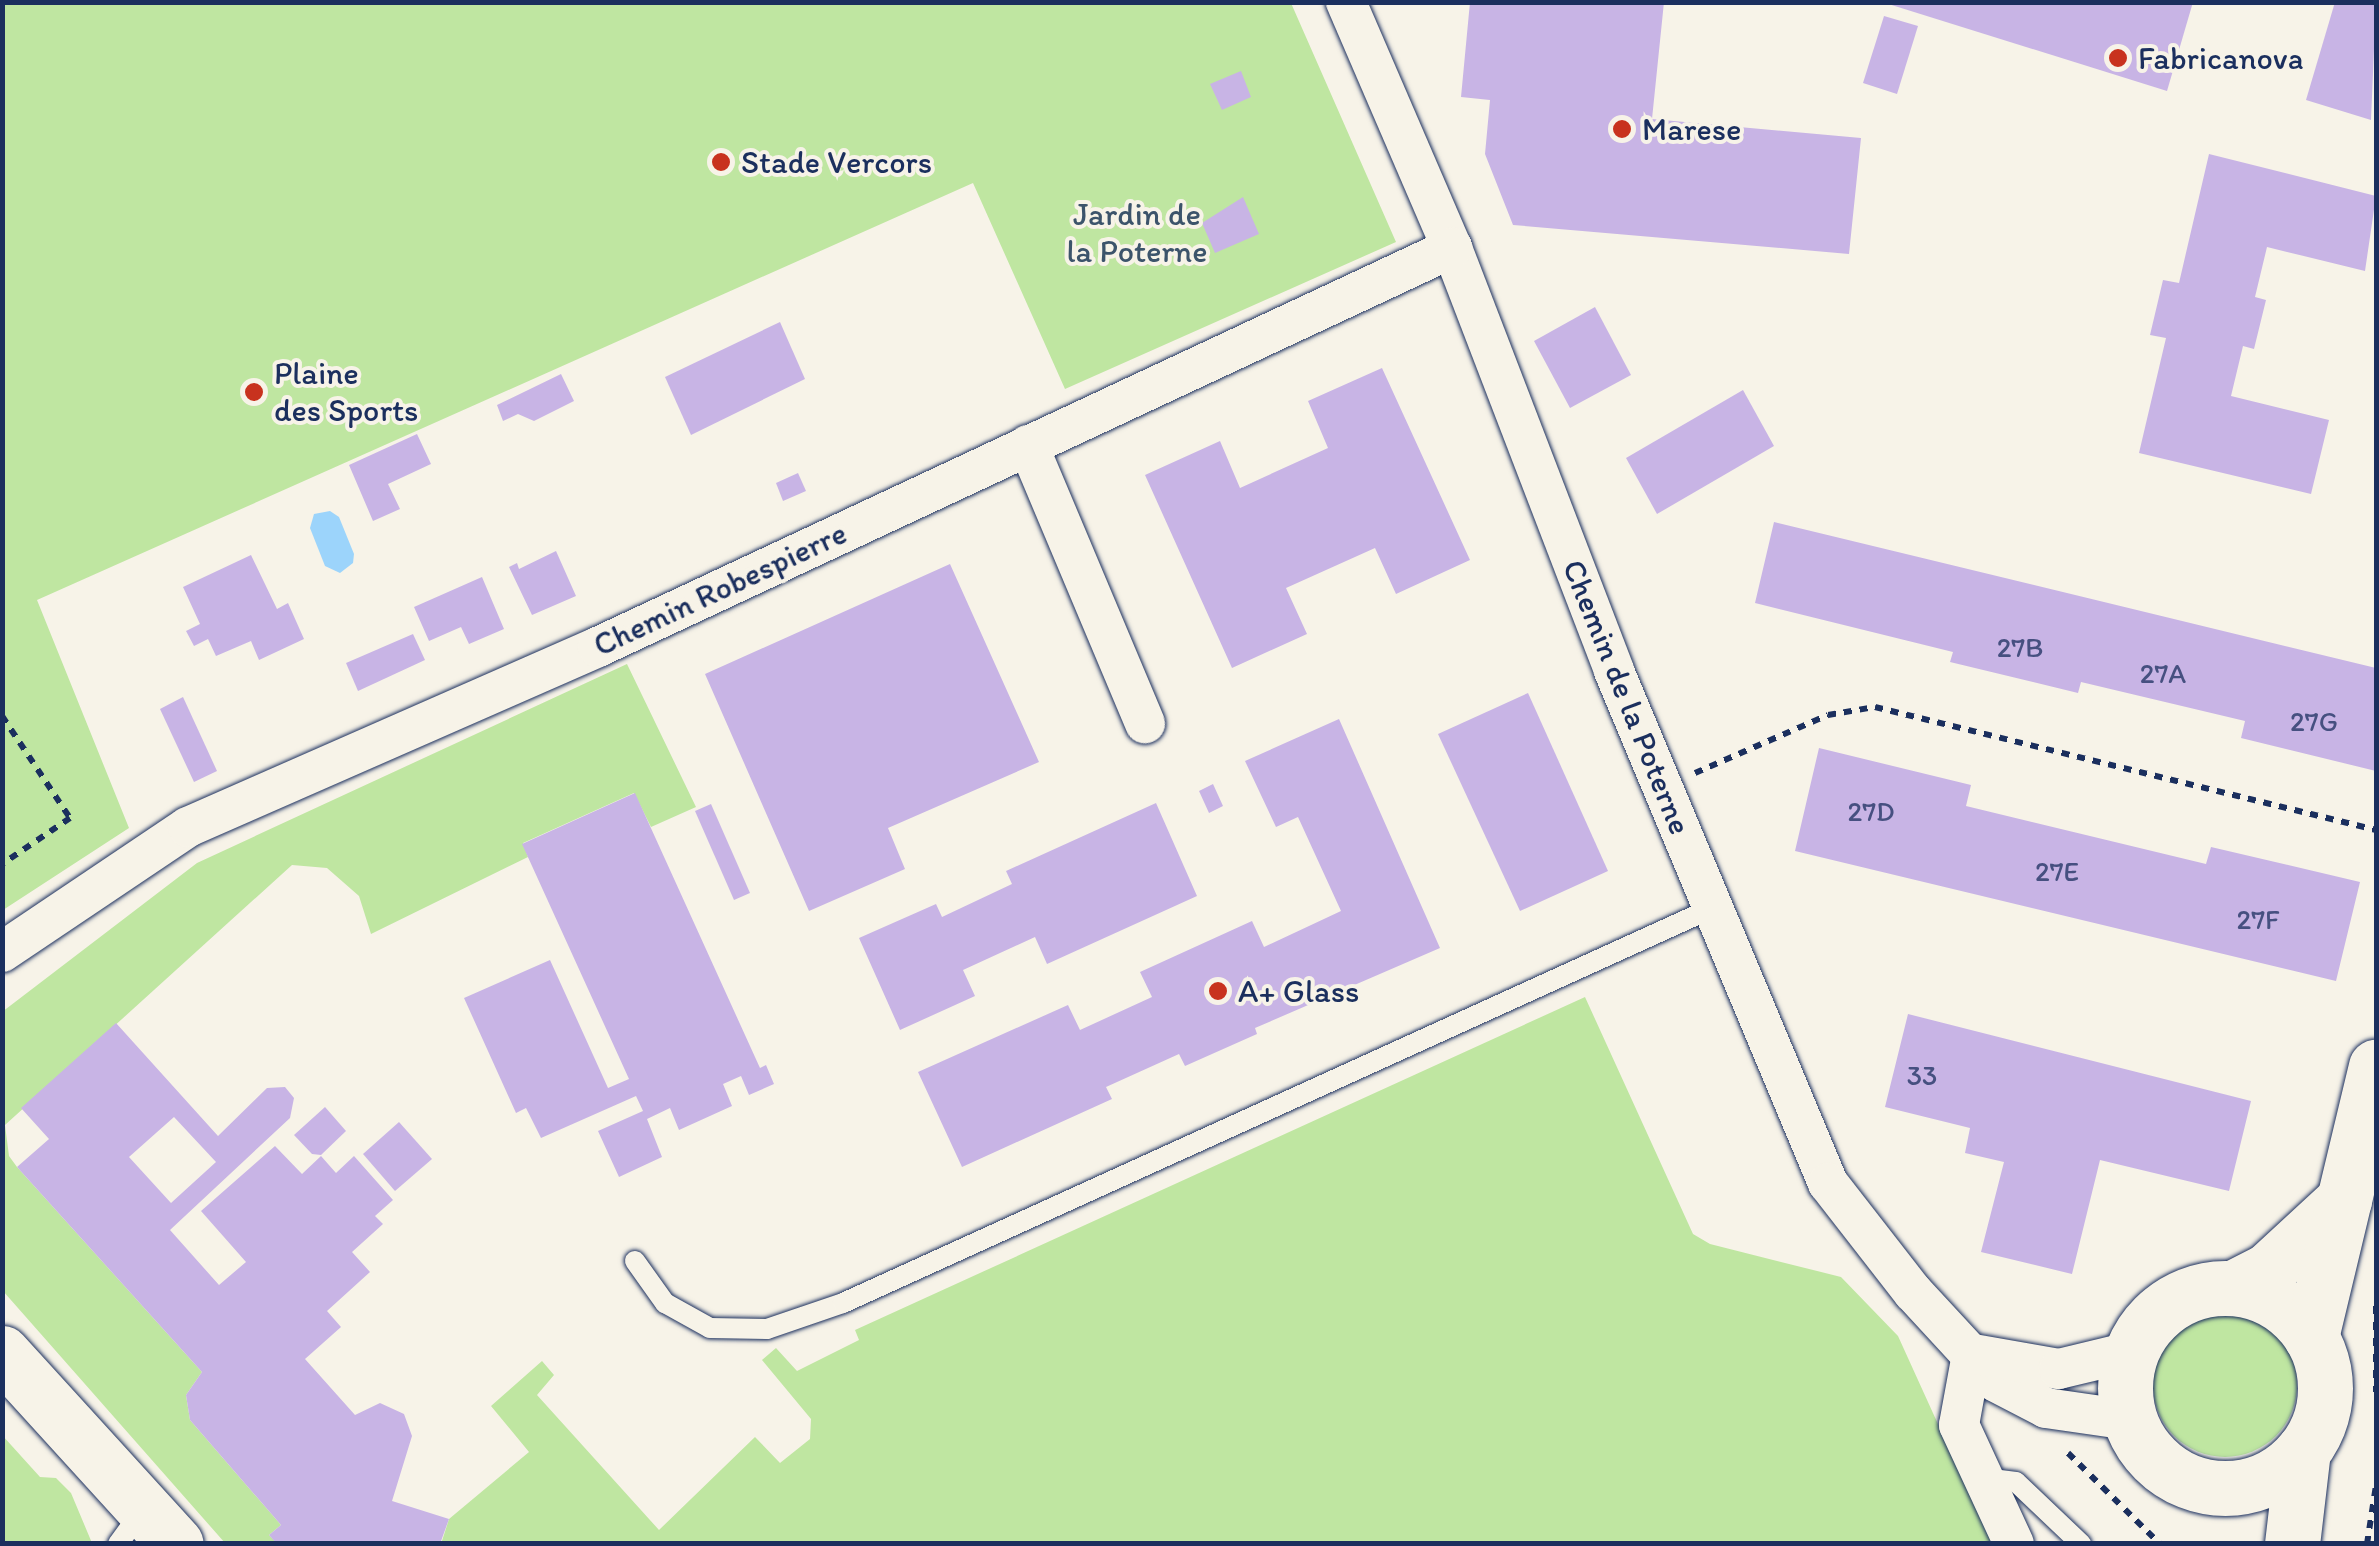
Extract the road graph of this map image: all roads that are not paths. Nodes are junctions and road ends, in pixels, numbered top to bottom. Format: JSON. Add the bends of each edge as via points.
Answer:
{"nodes":[{"id":1,"x":1346,"y":2,"type":"edge"},
{"id":2,"x":1452,"y":248,"type":"junction"},
{"id":3,"x":1028,"y":445,"type":"junction"},
{"id":4,"x":1145,"y":723,"type":"dead end"},
{"id":5,"x":1712,"y":908,"type":"junction"},
{"id":6,"x":2,"y":952,"type":"edge"},
{"id":7,"x":2376,"y":1067,"type":"edge"},
{"id":8,"x":2344,"y":1200,"type":"junction"},
{"id":9,"x":636,"y":1261,"type":"dead end"},
{"id":10,"x":2233,"y":1288,"type":"junction"},
{"id":11,"x":2311,"y":1337,"type":"junction"},
{"id":12,"x":2,"y":1352,"type":"edge"},
{"id":13,"x":2130,"y":1352,"type":"junction"},
{"id":14,"x":1972,"y":1354,"type":"junction"},
{"id":15,"x":2129,"y":1420,"type":"junction"},
{"id":16,"x":2303,"y":1451,"type":"junction"},
{"id":17,"x":1984,"y":1478,"type":"junction"},
{"id":18,"x":2227,"y":1488,"type":"junction"},
{"id":19,"x":146,"y":1531,"type":"edge"},
{"id":20,"x":2014,"y":1544,"type":"edge"},
{"id":21,"x":2081,"y":1544,"type":"edge"},
{"id":22,"x":2274,"y":1544,"type":"edge"},
{"id":23,"x":2292,"y":1544,"type":"edge"}],
"edges":[{"from":1,"to":2,"type":"street","name":"Chemin de la Poterne"},
{"from":2,"to":3,"type":"street","name":"Chemin Robespierre"},
{"from":2,"to":5,"type":"street","name":"Chemin de la Poterne"},
{"from":3,"to":4,"type":"street"},
{"from":3,"to":6,"type":"street","name":"Chemin Robespierre","via":[[598,647],[188,827]]},
{"from":5,"to":9,"type":"lane","via":[[843,1303],[767,1329],[710,1328],[665,1303]]},
{"from":5,"to":14,"type":"street","name":"Chemin de la Poterne","via":[[1828,1183],[1913,1292]]},
{"from":7,"to":8,"type":"main road"},
{"from":8,"to":10,"type":"main road","via":[[2266,1272]]},
{"from":8,"to":11,"type":"main road"},
{"from":10,"to":11,"type":"main road","via":[[2291,1312]]},
{"from":10,"to":13,"type":"main road","via":[[2171,1303]]},
{"from":11,"to":16,"type":"main road","via":[[2325,1395]]},
{"from":12,"to":19,"type":"main road"},
{"from":13,"to":14,"type":"street","via":[[2059,1369]]},
{"from":13,"to":15,"type":"main road","via":[[2124,1386]]},
{"from":14,"to":15,"type":"street","name":"Chemin de la Poterne","via":[[1996,1382],[2046,1408]]},
{"from":14,"to":17,"type":"street","via":[[1960,1426]]},
{"from":15,"to":18,"type":"main road","via":[[2167,1471]]},
{"from":16,"to":18,"type":"main road","via":[[2269,1477]]},
{"from":16,"to":23,"type":"main road"},
{"from":17,"to":20,"type":"street"},
{"from":17,"to":21,"type":"lane","via":[[2016,1482]]},
{"from":18,"to":22,"type":"main road"}]}
